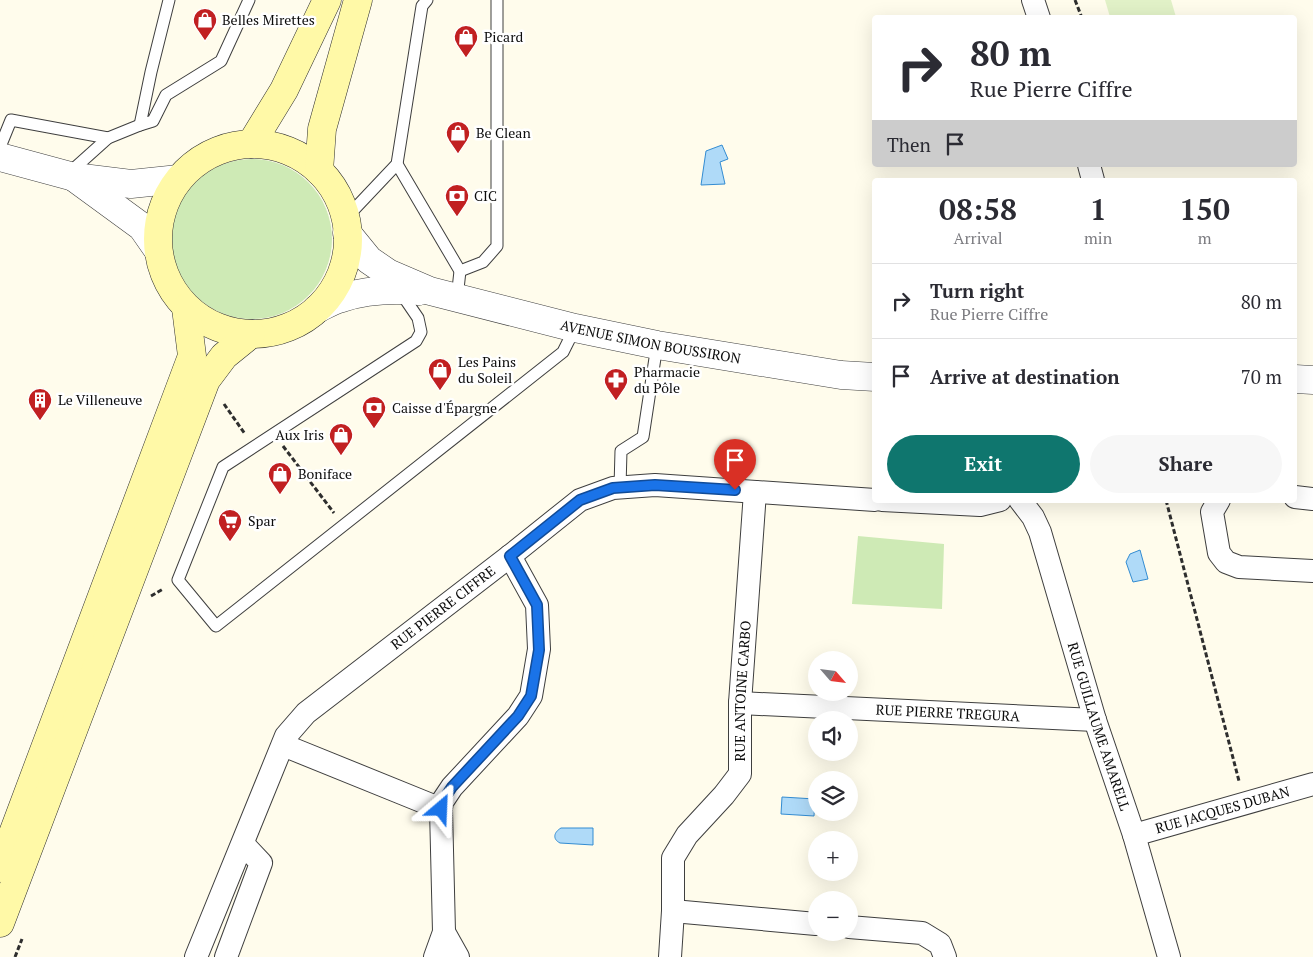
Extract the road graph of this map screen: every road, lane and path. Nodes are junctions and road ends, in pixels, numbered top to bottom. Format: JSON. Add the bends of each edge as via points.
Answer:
{"nodes":[{"id":1,"x":169,"y":0,"type":"edge"},
{"id":2,"x":250,"y":0,"type":"edge"},
{"id":3,"x":327,"y":0,"type":"edge"},
{"id":4,"x":358,"y":0,"type":"edge"},
{"id":5,"x":427,"y":0,"type":"edge"},
{"id":6,"x":497,"y":0,"type":"edge"},
{"id":7,"x":1033,"y":0,"type":"edge"},
{"id":8,"x":1075,"y":0,"type":"edge"},
{"id":9,"x":1038,"y":15,"type":"edge"},
{"id":10,"x":1081,"y":15,"type":"edge"},
{"id":11,"x":140,"y":125,"type":"junction"},
{"id":12,"x":108,"y":138,"type":"junction"},
{"id":13,"x":251,"y":144,"type":"junction"},
{"id":14,"x":0,"y":147,"type":"edge"},
{"id":15,"x":0,"y":156,"type":"edge"},
{"id":16,"x":397,"y":164,"type":"junction"},
{"id":17,"x":0,"y":167,"type":"edge"},
{"id":18,"x":319,"y":171,"type":"junction"},
{"id":19,"x":63,"y":175,"type":"junction"},
{"id":20,"x":179,"y":179,"type":"junction"},
{"id":21,"x":346,"y":226,"type":"junction"},
{"id":22,"x":158,"y":250,"type":"junction"},
{"id":23,"x":460,"y":271,"type":"junction"},
{"id":24,"x":399,"y":289,"type":"junction"},
{"id":25,"x":430,"y":291,"type":"junction"},
{"id":26,"x":457,"y":298,"type":"junction"},
{"id":27,"x":186,"y":308,"type":"junction"},
{"id":28,"x":317,"y":309,"type":"junction"},
{"id":29,"x":575,"y":328,"type":"junction"},
{"id":30,"x":251,"y":334,"type":"junction"},
{"id":31,"x":657,"y":345,"type":"junction"},
{"id":32,"x":872,"y":377,"type":"edge"},
{"id":33,"x":1297,"y":379,"type":"edge"},
{"id":34,"x":206,"y":380,"type":"junction"},
{"id":35,"x":1313,"y":380,"type":"edge"},
{"id":36,"x":274,"y":434,"type":"junction"},
{"id":37,"x":254,"y":447,"type":"junction"},
{"id":38,"x":620,"y":487,"type":"junction"},
{"id":39,"x":754,"y":492,"type":"junction"},
{"id":40,"x":1297,"y":497,"type":"edge"},
{"id":41,"x":1313,"y":499,"type":"edge"},
{"id":42,"x":872,"y":500,"type":"edge"},
{"id":43,"x":941,"y":503,"type":"edge"},
{"id":44,"x":988,"y":503,"type":"edge"},
{"id":45,"x":1022,"y":503,"type":"edge"},
{"id":46,"x":1167,"y":503,"type":"edge"},
{"id":47,"x":1217,"y":503,"type":"edge"},
{"id":48,"x":344,"y":525,"type":"junction"},
{"id":49,"x":510,"y":556,"type":"junction"},
{"id":50,"x":1313,"y":571,"type":"edge"},
{"id":51,"x":740,"y":703,"type":"junction"},
{"id":52,"x":1095,"y":720,"type":"junction"},
{"id":53,"x":283,"y":745,"type":"junction"},
{"id":54,"x":1313,"y":784,"type":"edge"},
{"id":55,"x":1245,"y":804,"type":"junction"},
{"id":56,"x":441,"y":809,"type":"junction"},
{"id":57,"x":1134,"y":835,"type":"junction"},
{"id":58,"x":243,"y":844,"type":"junction"},
{"id":59,"x":0,"y":868,"type":"edge"},
{"id":60,"x":672,"y":910,"type":"junction"},
{"id":61,"x":0,"y":923,"type":"edge"},
{"id":62,"x":808,"y":923,"type":"edge"},
{"id":63,"x":858,"y":928,"type":"edge"},
{"id":64,"x":444,"y":932,"type":"junction"},
{"id":65,"x":196,"y":957,"type":"edge"},
{"id":66,"x":226,"y":957,"type":"edge"},
{"id":67,"x":435,"y":957,"type":"edge"},
{"id":68,"x":458,"y":957,"type":"edge"},
{"id":69,"x":670,"y":957,"type":"edge"},
{"id":70,"x":944,"y":957,"type":"edge"},
{"id":71,"x":1168,"y":957,"type":"edge"}],
"edges":[{"from":1,"to":11,"type":"lane"},
{"from":2,"to":11,"type":"lane","via":[[222,61],[166,95],[153,121]]},
{"from":3,"to":13,"type":"main road","via":[[284,90]]},
{"from":4,"to":18,"type":"main road","via":[[322,129]]},
{"from":5,"to":16,"type":"lane","via":[[422,6]]},
{"from":6,"to":23,"type":"lane","via":[[497,246],[483,262]]},
{"from":7,"to":9,"type":"street"},
{"from":8,"to":10,"type":"path"},
{"from":11,"to":12,"type":"lane"},
{"from":12,"to":14,"type":"lane","via":[[10,120]]},
{"from":12,"to":19,"type":"lane"},
{"from":13,"to":18,"type":"main road","via":[[276,146],[300,156]]},
{"from":13,"to":20,"type":"main road","via":[[224,148],[199,160]]},
{"from":15,"to":19,"type":"street"},
{"from":16,"to":21,"type":"lane"},
{"from":16,"to":23,"type":"lane"},
{"from":17,"to":19,"type":"street"},
{"from":18,"to":21,"type":"main road","via":[[340,201]]},
{"from":19,"to":20,"type":"street","via":[[131,184]]},
{"from":19,"to":22,"type":"street","via":[[142,227]]},
{"from":20,"to":22,"type":"main road","via":[[166,201],[158,225]]},
{"from":21,"to":25,"type":"street","via":[[369,260],[388,273]]},
{"from":21,"to":28,"type":"main road","via":[[345,261],[334,287]]},
{"from":22,"to":27,"type":"main road","via":[[167,281]]},
{"from":23,"to":26,"type":"lane"},
{"from":24,"to":25,"type":"street"},
{"from":24,"to":28,"type":"street","via":[[342,298]]},
{"from":24,"to":36,"type":"lane","via":[[418,318],[421,332],[416,341]]},
{"from":25,"to":26,"type":"street","name":"AVENUE SIMON BOUSSIRON"},
{"from":26,"to":29,"type":"street","name":"AVENUE SIMON BOUSSIRON"},
{"from":27,"to":30,"type":"main road","via":[[205,322],[228,331]]},
{"from":27,"to":59,"type":"main road","via":[[192,356]]},
{"from":28,"to":30,"type":"main road","via":[[297,323],[275,332]]},
{"from":29,"to":31,"type":"street","name":"AVENUE SIMON BOUSSIRON"},
{"from":29,"to":48,"type":"lane","via":[[564,352]]},
{"from":30,"to":34,"type":"main road","via":[[224,356]]},
{"from":31,"to":32,"type":"street","name":"AVENUE SIMON BOUSSIRON","via":[[841,375]]},
{"from":31,"to":38,"type":"lane","via":[[643,438],[621,451]]},
{"from":33,"to":35,"type":"street"},
{"from":34,"to":37,"type":"path"},
{"from":34,"to":61,"type":"main road"},
{"from":36,"to":37,"type":"lane"},
{"from":36,"to":48,"type":"path"},
{"from":37,"to":48,"type":"lane","via":[[223,467],[178,580],[216,626]]},
{"from":38,"to":39,"type":"street","name":"RUE PIERRE CIFFRE","via":[[655,485]]},
{"from":38,"to":49,"type":"street","name":"RUE PIERRE CIFFRE","via":[[580,500]]},
{"from":39,"to":42,"type":"street","name":"RUE PIERRE CIFFRE"},
{"from":39,"to":51,"type":"street","name":"RUE ANTOINE CARBO"},
{"from":40,"to":41,"type":"street"},
{"from":43,"to":44,"type":"street"},
{"from":45,"to":52,"type":"street","name":"RUE GUILLAUME AMARELL","via":[[1040,532]]},
{"from":46,"to":55,"type":"path"},
{"from":47,"to":50,"type":"street","via":[[1212,512],[1219,553],[1226,562],[1239,566]]},
{"from":49,"to":53,"type":"street","name":"RUE PIERRE CIFFRE","via":[[306,713],[286,736]]},
{"from":49,"to":56,"type":"street","via":[[537,605],[539,650],[531,696],[518,716],[452,787]]},
{"from":51,"to":52,"type":"street","name":"RUE PIERRE TREGURA"},
{"from":51,"to":60,"type":"street","name":"RUE ANTOINE CARBO","via":[[740,774],[687,835],[673,858]]},
{"from":52,"to":57,"type":"street","name":"RUE GUILLAUME AMARELL"},
{"from":53,"to":56,"type":"street"},
{"from":53,"to":58,"type":"street","name":"RUE PIERRE CIFFRE"},
{"from":54,"to":55,"type":"street","name":"RUE JACQUES DUBAN"},
{"from":55,"to":57,"type":"street","name":"RUE JACQUES DUBAN"},
{"from":56,"to":64,"type":"street"},
{"from":57,"to":71,"type":"street","name":"RUE GUILLAUME AMARELL"},
{"from":58,"to":65,"type":"street","name":"RUE PIERRE CIFFRE"},
{"from":58,"to":66,"type":"street","via":[[261,863]]},
{"from":60,"to":62,"type":"street"},
{"from":60,"to":69,"type":"street","name":"RUE ANTOINE CARBO"},
{"from":63,"to":70,"type":"street","via":[[922,933],[940,944]]},
{"from":64,"to":67,"type":"street"},
{"from":64,"to":68,"type":"street"}]}
